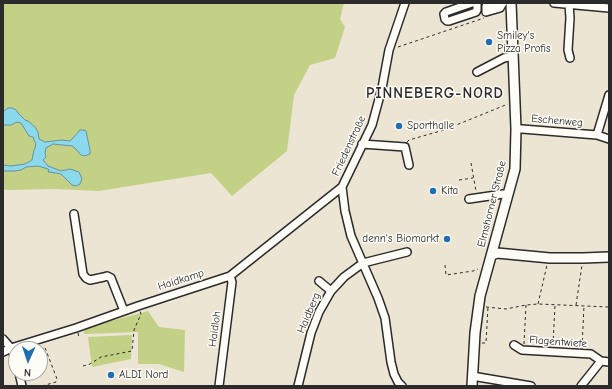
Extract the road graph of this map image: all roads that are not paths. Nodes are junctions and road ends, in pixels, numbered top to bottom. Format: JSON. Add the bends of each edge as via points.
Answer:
{"nodes":[{"id":1,"x":405,"y":3,"type":"edge"},
{"id":2,"x":472,"y":3,"type":"edge"},
{"id":3,"x":477,"y":3,"type":"edge"},
{"id":4,"x":502,"y":3,"type":"edge"},
{"id":5,"x":554,"y":3,"type":"edge"},
{"id":6,"x":569,"y":4,"type":"junction"},
{"id":7,"x":609,"y":8,"type":"edge"},
{"id":8,"x":513,"y":56,"type":"junction"},
{"id":9,"x":570,"y":58,"type":"dead end"},
{"id":10,"x":477,"y":72,"type":"dead end"},
{"id":11,"x":609,"y":95,"type":"edge"},
{"id":12,"x":516,"y":130,"type":"junction"},
{"id":13,"x":597,"y":135,"type":"junction"},
{"id":14,"x":609,"y":139,"type":"edge"},
{"id":15,"x":362,"y":144,"type":"junction"},
{"id":16,"x":409,"y":165,"type":"dead end"},
{"id":17,"x":342,"y":186,"type":"junction"},
{"id":18,"x":508,"y":195,"type":"junction"},
{"id":19,"x":469,"y":199,"type":"dead end"},
{"id":20,"x":74,"y":214,"type":"dead end"},
{"id":21,"x":407,"y":252,"type":"dead end"},
{"id":22,"x":492,"y":255,"type":"junction"},
{"id":23,"x":609,"y":257,"type":"edge"},
{"id":24,"x":363,"y":263,"type":"junction"},
{"id":25,"x":230,"y":276,"type":"junction"},
{"id":26,"x":319,"y":281,"type":"dead end"},
{"id":27,"x":331,"y":291,"type":"junction"},
{"id":28,"x":124,"y":311,"type":"junction"},
{"id":29,"x":35,"y":341,"type":"edge"},
{"id":30,"x":514,"y":345,"type":"dead end"},
{"id":31,"x":601,"y":361,"type":"junction"},
{"id":32,"x":609,"y":362,"type":"edge"},
{"id":33,"x":472,"y":376,"type":"junction"},
{"id":34,"x":219,"y":386,"type":"edge"},
{"id":35,"x":298,"y":386,"type":"edge"},
{"id":36,"x":402,"y":386,"type":"edge"},
{"id":37,"x":472,"y":386,"type":"edge"},
{"id":38,"x":531,"y":386,"type":"edge"},
{"id":39,"x":581,"y":386,"type":"edge"}],
"edges":[{"from":1,"to":15,"type":"street","name":"Friedenstraße","via":[[389,50],[372,125]]},
{"from":2,"to":3,"type":"street","via":[[446,12],[445,18],[449,21],[476,12]]},
{"from":4,"to":8,"type":"main road","name":"Elmshorner Straße"},
{"from":5,"to":6,"type":"street"},
{"from":6,"to":7,"type":"street"},
{"from":6,"to":9,"type":"street"},
{"from":8,"to":10,"type":"street"},
{"from":8,"to":12,"type":"main road","name":"Elmshorner Straße"},
{"from":11,"to":13,"type":"street"},
{"from":12,"to":13,"type":"street","name":"Eschenweg"},
{"from":12,"to":18,"type":"main road","name":"Elmshorner Straße","via":[[516,169]]},
{"from":13,"to":14,"type":"street","name":"Eschenweg"},
{"from":15,"to":16,"type":"street","via":[[405,147]]},
{"from":15,"to":17,"type":"street","name":"Friedenstraße"},
{"from":17,"to":24,"type":"street","name":"Friedenstraße","via":[[351,236]]},
{"from":17,"to":25,"type":"street","name":"Haidkamp"},
{"from":18,"to":19,"type":"street"},
{"from":18,"to":22,"type":"main road","name":"Elmshorner Straße"},
{"from":20,"to":28,"type":"street","via":[[83,274],[90,280],[104,276],[111,278]]},
{"from":21,"to":24,"type":"street"},
{"from":22,"to":23,"type":"main road","via":[[497,253],[544,258]]},
{"from":22,"to":33,"type":"main road","name":"Elmshorner Straße","via":[[480,296]]},
{"from":24,"to":27,"type":"street","name":"Haidberg"},
{"from":24,"to":36,"type":"street","name":"Friedenstraße","via":[[385,318],[391,362],[394,374]]},
{"from":25,"to":28,"type":"street","name":"Haidkamp"},
{"from":25,"to":34,"type":"street","name":"Haidloh","via":[[232,282]]},
{"from":26,"to":27,"type":"street"},
{"from":27,"to":35,"type":"street","name":"Haidberg","via":[[311,333]]},
{"from":28,"to":29,"type":"street","name":"Haidkamp"},
{"from":30,"to":31,"type":"street","name":"Flagentwiete","via":[[522,350],[590,354]]},
{"from":31,"to":32,"type":"street","name":"Flagentwiete"},
{"from":31,"to":39,"type":"street"},
{"from":33,"to":37,"type":"main road","name":"Elmshorner Straße"},
{"from":33,"to":38,"type":"street"}]}
